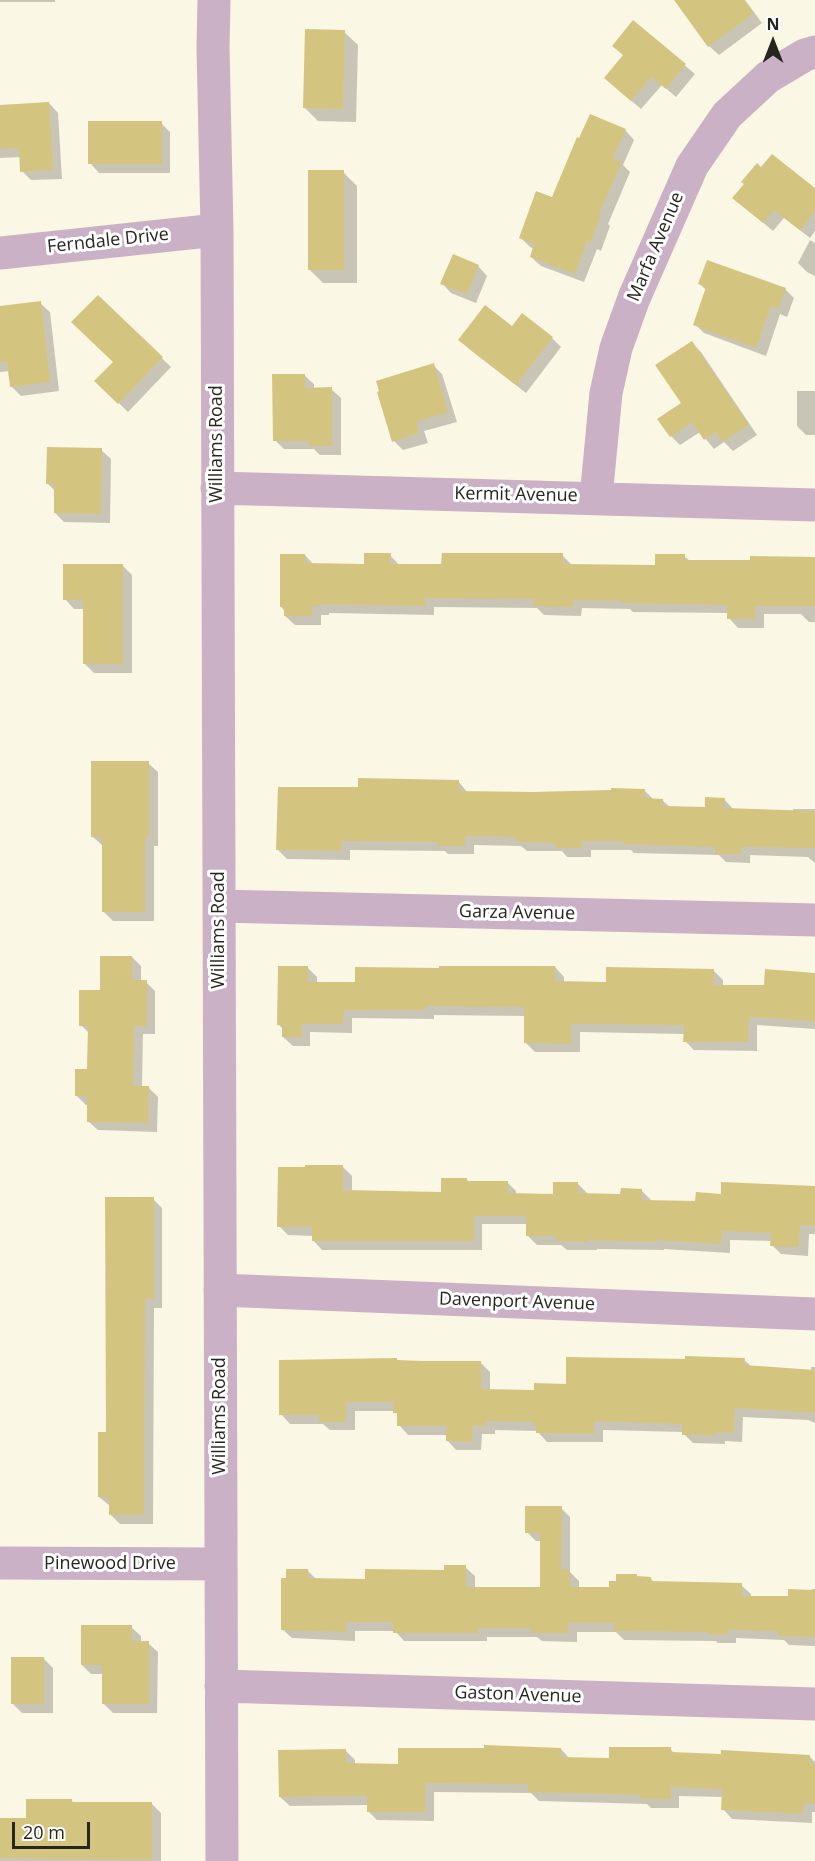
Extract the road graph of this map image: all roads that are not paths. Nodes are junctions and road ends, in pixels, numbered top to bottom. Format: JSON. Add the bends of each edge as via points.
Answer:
{"nodes":[{"id":1,"x":214,"y":0,"type":"edge"},
{"id":2,"x":815,"y":52,"type":"edge"},
{"id":3,"x":217,"y":230,"type":"junction"},
{"id":4,"x":0,"y":253,"type":"edge"},
{"id":5,"x":217,"y":488,"type":"junction"},
{"id":6,"x":596,"y":498,"type":"junction"},
{"id":7,"x":815,"y":505,"type":"edge"},
{"id":8,"x":219,"y":906,"type":"junction"},
{"id":9,"x":815,"y":920,"type":"edge"},
{"id":10,"x":220,"y":1290,"type":"junction"},
{"id":11,"x":815,"y":1314,"type":"edge"},
{"id":12,"x":0,"y":1563,"type":"edge"},
{"id":13,"x":221,"y":1564,"type":"junction"},
{"id":14,"x":221,"y":1686,"type":"junction"},
{"id":15,"x":815,"y":1704,"type":"edge"},
{"id":16,"x":222,"y":1861,"type":"edge"}],
"edges":[{"from":1,"to":3,"type":"street","name":"Williams Road"},
{"from":2,"to":6,"type":"street","name":"Marfa Avenue","via":[[768,76],[727,115],[692,166],[616,348],[606,393]]},
{"from":3,"to":4,"type":"street","name":"Ferndale Drive"},
{"from":3,"to":5,"type":"street","name":"Williams Road"},
{"from":5,"to":6,"type":"street","name":"Kermit Avenue"},
{"from":5,"to":8,"type":"street","name":"Williams Road"},
{"from":6,"to":7,"type":"street","name":"Kermit Avenue"},
{"from":8,"to":9,"type":"street","name":"Garza Avenue"},
{"from":8,"to":10,"type":"street","name":"Williams Road"},
{"from":10,"to":11,"type":"street","name":"Davenport Avenue"},
{"from":10,"to":13,"type":"street","name":"Williams Road"},
{"from":12,"to":13,"type":"street","name":"Pinewood Drive"},
{"from":13,"to":14,"type":"street","name":"Williams Road"},
{"from":14,"to":15,"type":"street","name":"Gaston Avenue"},
{"from":14,"to":16,"type":"street","name":"Williams Road"}]}
